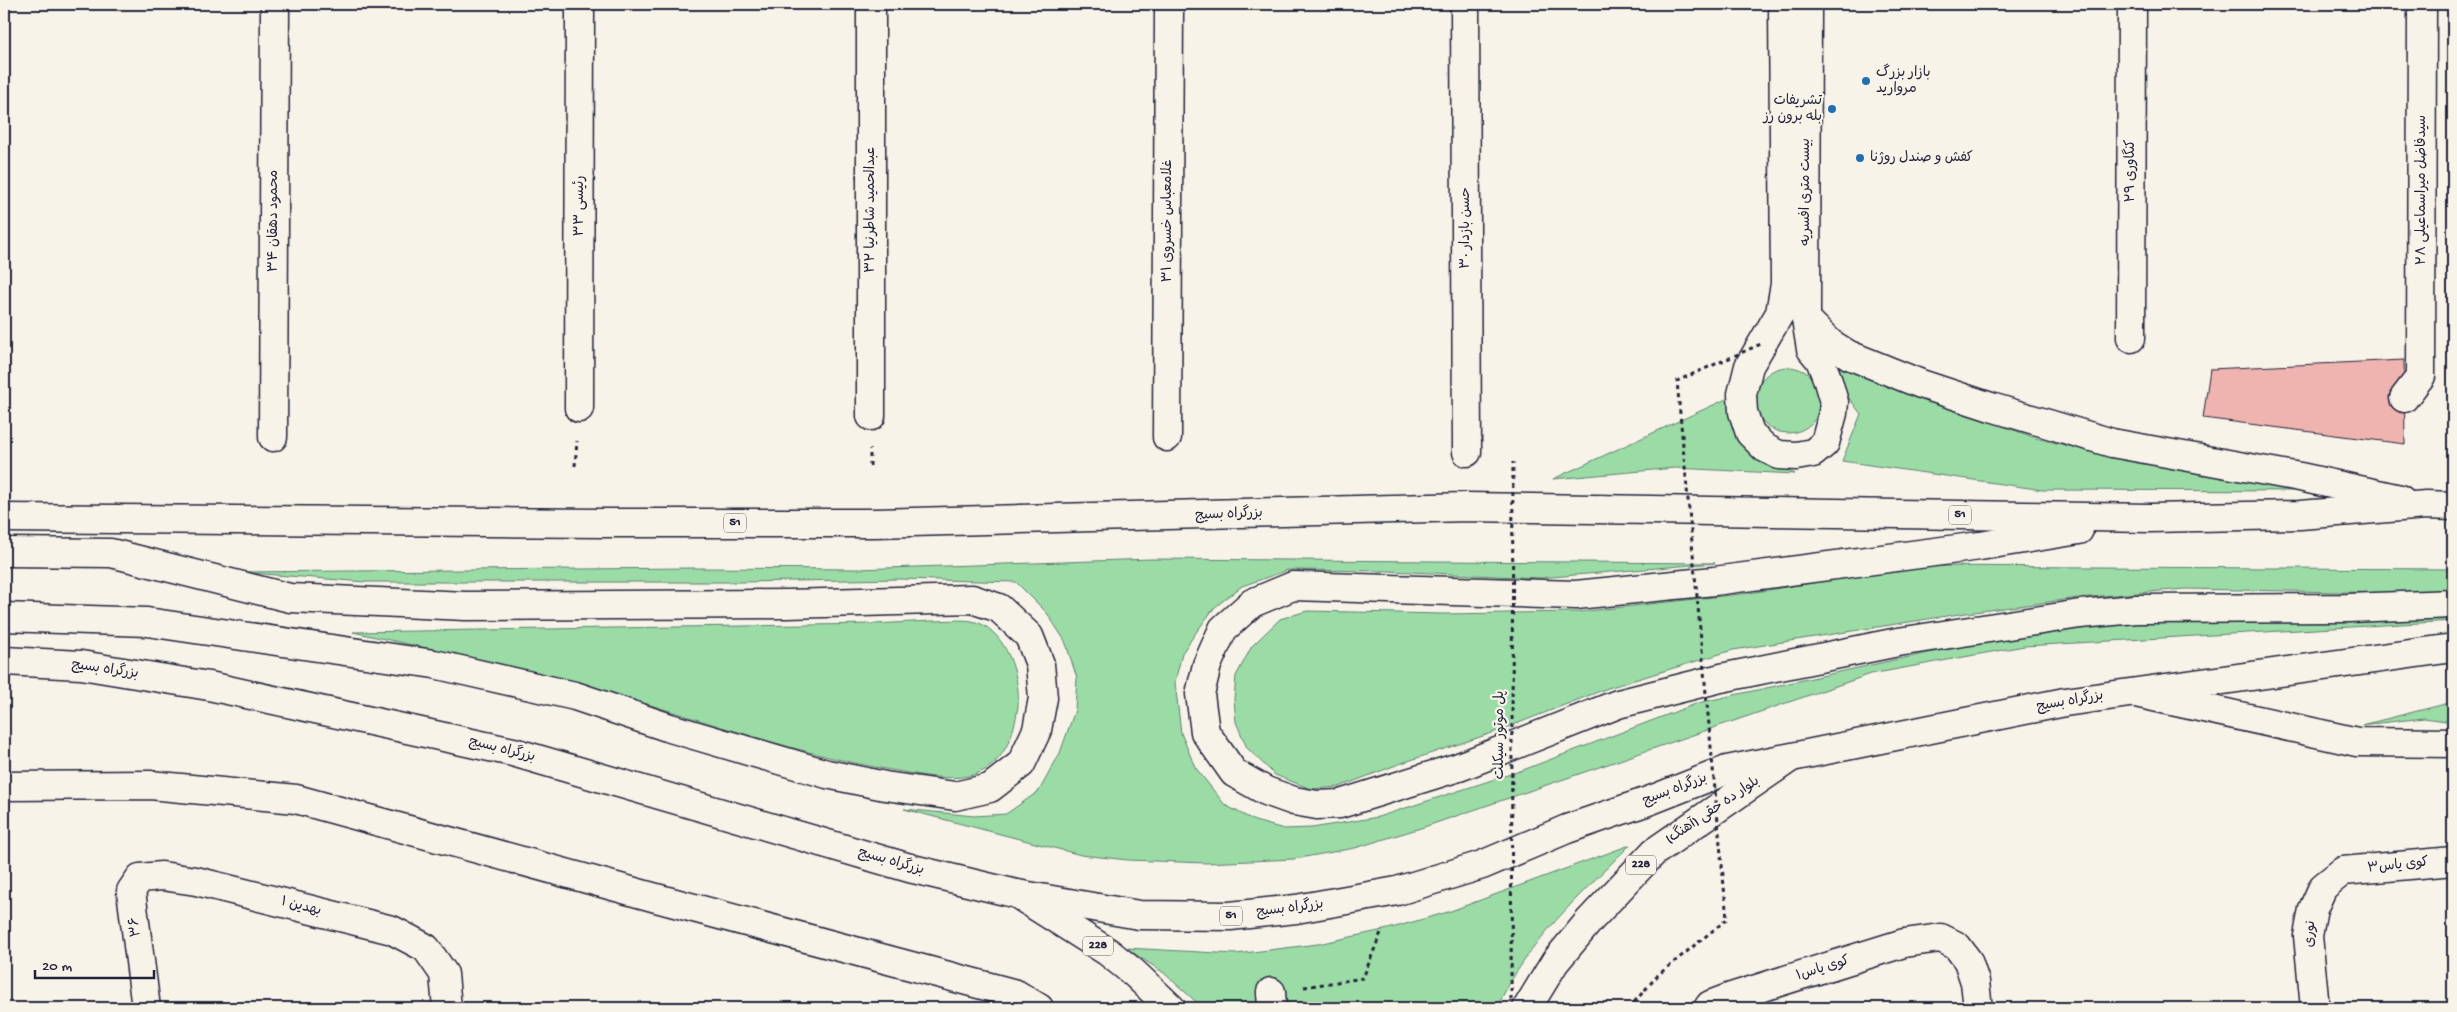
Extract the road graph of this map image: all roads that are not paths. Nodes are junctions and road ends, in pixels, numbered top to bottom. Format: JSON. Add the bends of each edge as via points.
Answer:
{"nodes":[{"id":1,"x":275,"y":4,"type":"edge"},
{"id":2,"x":580,"y":4,"type":"edge"},
{"id":3,"x":870,"y":4,"type":"edge"},
{"id":4,"x":1169,"y":4,"type":"edge"},
{"id":5,"x":1464,"y":4,"type":"edge"},
{"id":6,"x":1783,"y":4,"type":"edge"},
{"id":7,"x":1807,"y":4,"type":"edge"},
{"id":8,"x":2132,"y":4,"type":"edge"},
{"id":9,"x":2422,"y":4,"type":"edge"},
{"id":10,"x":1806,"y":319,"type":"junction"},
{"id":11,"x":2131,"y":338,"type":"dead end"},
{"id":12,"x":2404,"y":398,"type":"dead end"},
{"id":13,"x":579,"y":408,"type":"dead end"},
{"id":14,"x":871,"y":416,"type":"dead end"},
{"id":15,"x":273,"y":437,"type":"dead end"},
{"id":16,"x":1167,"y":438,"type":"dead end"},
{"id":17,"x":1467,"y":452,"type":"dead end"},
{"id":18,"x":2426,"y":505,"type":"junction"},
{"id":19,"x":2453,"y":506,"type":"edge"},
{"id":20,"x":4,"y":518,"type":"edge"},
{"id":21,"x":2150,"y":518,"type":"junction"},
{"id":22,"x":4,"y":552,"type":"edge"},
{"id":23,"x":2453,"y":604,"type":"edge"},
{"id":24,"x":4,"y":616,"type":"edge"},
{"id":25,"x":2453,"y":648,"type":"edge"},
{"id":26,"x":4,"y":661,"type":"edge"},
{"id":27,"x":2130,"y":692,"type":"junction"},
{"id":28,"x":2453,"y":743,"type":"edge"},
{"id":29,"x":1790,"y":758,"type":"junction"},
{"id":30,"x":4,"y":786,"type":"edge"},
{"id":31,"x":2453,"y":861,"type":"edge"},
{"id":32,"x":2343,"y":872,"type":"joint"},
{"id":33,"x":140,"y":878,"type":"joint"},
{"id":34,"x":1017,"y":894,"type":"junction"},
{"id":35,"x":146,"y":1008,"type":"edge"},
{"id":36,"x":447,"y":1008,"type":"edge"},
{"id":37,"x":1039,"y":1008,"type":"edge"},
{"id":38,"x":1171,"y":1008,"type":"edge"},
{"id":39,"x":1527,"y":1008,"type":"edge"},
{"id":40,"x":1708,"y":1008,"type":"edge"},
{"id":41,"x":1978,"y":1008,"type":"edge"},
{"id":42,"x":2315,"y":1008,"type":"edge"}],
"edges":[{"from":1,"to":15,"type":"main road","name":"محمود دهقان ۳۴"},
{"from":2,"to":13,"type":"main road","name":"رئیسی ۳۳"},
{"from":3,"to":14,"type":"main road","name":"عبدالحمید شاطرنیا ۳۲"},
{"from":4,"to":16,"type":"main road","name":"غلامعباس خسروی ۳۱"},
{"from":5,"to":17,"type":"main road","name":"حسن بازدار ۳۰"},
{"from":6,"to":10,"type":"main road","name":"بیست متری افسریه","via":[[1785,284],[1780,313],[1749,366],[1742,394],[1742,412],[1750,433],[1765,448],[1779,455],[1813,453],[1825,442],[1834,402],[1828,378],[1811,349]]},
{"from":7,"to":10,"type":"main road","name":"بیست متری افسریه"},
{"from":8,"to":11,"type":"main road","name":"کنگاوری ۲۹"},
{"from":9,"to":12,"type":"main road","name":"سیدفاضل میراسماعیلی ۲۸","via":[[2421,376]]},
{"from":10,"to":18,"type":"main road","via":[[1830,342],[1849,354],[1921,384],[1991,407],[2112,443],[2300,476]]},
{"from":18,"to":19,"type":"main road","name":"بزرگراه بسیج","number":"51"},
{"from":18,"to":21,"type":"main road","name":"بزرگراه بسیج","number":"51","via":[[2300,515]]},
{"from":20,"to":21,"type":"main road","name":"بزرگراه بسیج","number":"51","via":[[875,523],[1466,507]]},
{"from":21,"to":23,"type":"main road","via":[[1970,547],[1714,581],[1576,595],[1293,586],[1252,602],[1223,629],[1206,665],[1200,694],[1205,732],[1234,773],[1266,791],[1317,806],[1340,804],[1459,767],[1618,704],[1721,678],[1898,642],[2080,614],[2136,609]]},
{"from":22,"to":24,"type":"main road","via":[[111,553],[290,598],[466,606],[972,599],[999,608],[1029,636],[1040,664],[1043,698],[1037,730],[1021,764],[990,788],[955,796],[827,774],[575,696],[434,664],[147,622]]},
{"from":25,"to":27,"type":"main road","name":"بزرگراه بسیج","number":"51"},
{"from":26,"to":34,"type":"main road","name":"بزرگراه بسیج","number":"51","via":[[81,665],[209,686],[513,752],[914,869]]},
{"from":27,"to":28,"type":"main road","via":[[2357,742]]},
{"from":27,"to":29,"type":"main road","name":"بزرگراه بسیج","number":"51","via":[[1941,726]]},
{"from":29,"to":34,"type":"main road","name":"بزرگراه بسیج","number":"51","via":[[1727,770],[1567,828],[1482,865],[1397,891],[1296,910],[1230,916],[1139,915]]},
{"from":29,"to":39,"type":"main road","name":"بلوار ده حقی (آهنگ)","number":"228","via":[[1654,852],[1555,962]]},
{"from":30,"to":37,"type":"main road","via":[[150,785],[296,799],[1016,994]]},
{"from":31,"to":32,"type":"main road","name":"کوی یاس۳"},
{"from":32,"to":42,"type":"main road","name":"نوری","via":[[2323,887],[2313,909],[2308,936]]},
{"from":33,"to":35,"type":"main road","name":"۳۶","via":[[131,891]]},
{"from":33,"to":36,"type":"main road","name":"بهدین ۱","via":[[162,876],[196,881],[392,930],[426,948],[444,974]]},
{"from":34,"to":38,"type":"main road","number":"228","via":[[1108,952]]},
{"from":40,"to":41,"type":"main road","name":"کوی یاس۱","via":[[1730,997],[1904,943],[1941,938],[1957,946],[1968,961]]}]}
